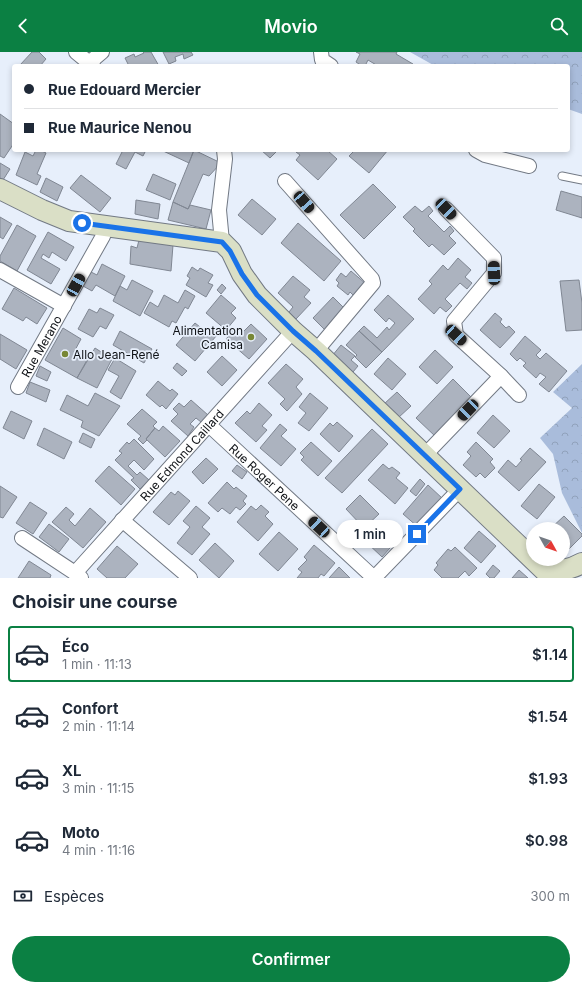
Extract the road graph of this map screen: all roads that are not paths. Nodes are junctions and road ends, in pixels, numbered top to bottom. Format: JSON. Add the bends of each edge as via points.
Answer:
{"nodes":[{"id":1,"x":76,"y":52,"type":"edge"},
{"id":2,"x":102,"y":52,"type":"edge"},
{"id":3,"x":321,"y":52,"type":"edge"},
{"id":4,"x":91,"y":64,"type":"edge"},
{"id":5,"x":328,"y":64,"type":"edge"},
{"id":6,"x":224,"y":152,"type":"edge"},
{"id":7,"x":480,"y":152,"type":"edge"},
{"id":8,"x":529,"y":166,"type":"dead end"},
{"id":9,"x":562,"y":176,"type":"dead end"},
{"id":10,"x":285,"y":180,"type":"dead end"},
{"id":11,"x":582,"y":180,"type":"edge"},
{"id":12,"x":0,"y":188,"type":"edge"},
{"id":13,"x":446,"y":209,"type":"dead end"},
{"id":14,"x":107,"y":226,"type":"junction"},
{"id":15,"x":222,"y":242,"type":"junction"},
{"id":16,"x":0,"y":270,"type":"edge"},
{"id":17,"x":64,"y":306,"type":"junction"},
{"id":18,"x":293,"y":331,"type":"junction"},
{"id":19,"x":316,"y":351,"type":"junction"},
{"id":20,"x":501,"y":376,"type":"junction"},
{"id":21,"x":18,"y":387,"type":"dead end"},
{"id":22,"x":519,"y":395,"type":"dead end"},
{"id":23,"x":209,"y":425,"type":"junction"},
{"id":24,"x":424,"y":456,"type":"junction"},
{"id":25,"x":460,"y":489,"type":"junction"},
{"id":26,"x":122,"y":520,"type":"junction"},
{"id":27,"x":22,"y":538,"type":"dead end"},
{"id":28,"x":582,"y":563,"type":"edge"},
{"id":29,"x":544,"y":574,"type":"edge"},
{"id":30,"x":78,"y":575,"type":"edge"},
{"id":31,"x":190,"y":578,"type":"edge"},
{"id":32,"x":374,"y":578,"type":"edge"}],
"edges":[{"from":1,"to":4,"type":"street"},
{"from":2,"to":4,"type":"street"},
{"from":3,"to":5,"type":"street","via":[[322,60]]},
{"from":6,"to":15,"type":"street","via":[[219,210]]},
{"from":7,"to":8,"type":"street"},
{"from":9,"to":11,"type":"lane"},
{"from":10,"to":19,"type":"street","via":[[373,283]]},
{"from":12,"to":14,"type":"street","via":[[69,221]]},
{"from":13,"to":20,"type":"street","via":[[494,258],[494,273],[454,321],[456,335]]},
{"from":14,"to":15,"type":"street"},
{"from":14,"to":17,"type":"street","name":"Rue Merano"},
{"from":15,"to":18,"type":"street","via":[[257,295]]},
{"from":16,"to":17,"type":"street","name":"Rue Merano"},
{"from":17,"to":21,"type":"street","name":"Rue Merano"},
{"from":18,"to":19,"type":"street"},
{"from":18,"to":23,"type":"street","name":"Rue Edmond Caillard"},
{"from":19,"to":24,"type":"street"},
{"from":20,"to":22,"type":"street"},
{"from":20,"to":24,"type":"street"},
{"from":23,"to":26,"type":"street","name":"Rue Edmond Caillard"},
{"from":23,"to":32,"type":"street","name":"Rue Roger Pene"},
{"from":24,"to":25,"type":"street"},
{"from":25,"to":29,"type":"street"},
{"from":25,"to":32,"type":"street"},
{"from":26,"to":30,"type":"street","name":"Rue Edmond Caillard"},
{"from":26,"to":31,"type":"street"},
{"from":27,"to":30,"type":"street"},
{"from":28,"to":29,"type":"street","via":[[568,570]]}]}
